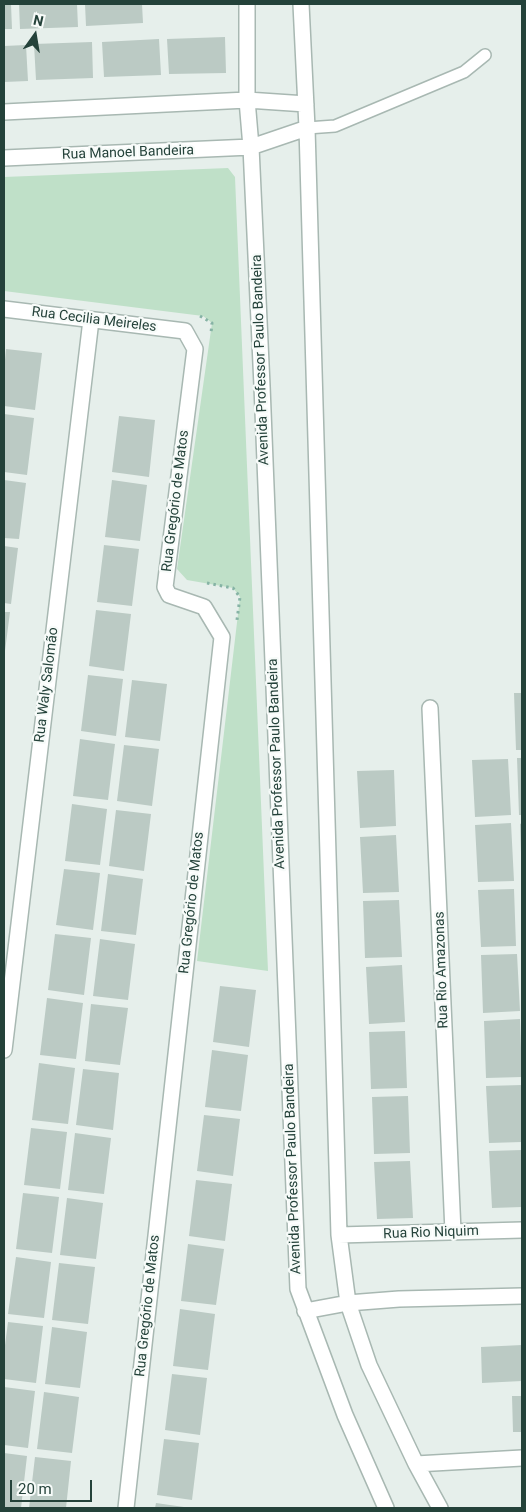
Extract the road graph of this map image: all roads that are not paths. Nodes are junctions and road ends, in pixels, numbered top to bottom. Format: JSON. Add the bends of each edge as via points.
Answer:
{"nodes":[{"id":1,"x":247,"y":4,"type":"edge"},
{"id":2,"x":302,"y":4,"type":"edge"},
{"id":3,"x":485,"y":56,"type":"dead end"},
{"id":4,"x":247,"y":100,"type":"junction"},
{"id":5,"x":306,"y":104,"type":"junction"},
{"id":6,"x":4,"y":112,"type":"edge"},
{"id":7,"x":307,"y":128,"type":"junction"},
{"id":8,"x":251,"y":147,"type":"junction"},
{"id":9,"x":4,"y":158,"type":"edge"},
{"id":10,"x":4,"y":308,"type":"edge"},
{"id":11,"x":91,"y":320,"type":"junction"},
{"id":12,"x":185,"y":331,"type":"joint"},
{"id":13,"x":430,"y":708,"type":"dead end"},
{"id":14,"x":4,"y":1050,"type":"edge"},
{"id":15,"x":522,"y":1230,"type":"edge"},
{"id":16,"x":453,"y":1232,"type":"junction"},
{"id":17,"x":339,"y":1235,"type":"junction"},
{"id":18,"x":522,"y":1296,"type":"edge"},
{"id":19,"x":348,"y":1303,"type":"junction"},
{"id":20,"x":305,"y":1311,"type":"junction"},
{"id":21,"x":522,"y":1458,"type":"edge"},
{"id":22,"x":416,"y":1464,"type":"junction"},
{"id":23,"x":126,"y":1508,"type":"edge"},
{"id":24,"x":386,"y":1508,"type":"edge"},
{"id":25,"x":440,"y":1508,"type":"edge"}],
"edges":[{"from":1,"to":4,"type":"street","name":"Avenida Professor Paulo Bandeira"},
{"from":2,"to":5,"type":"street"},
{"from":3,"to":7,"type":"lane","via":[[464,72],[335,126]]},
{"from":4,"to":5,"type":"street"},
{"from":4,"to":6,"type":"street"},
{"from":4,"to":8,"type":"street","name":"Avenida Professor Paulo Bandeira"},
{"from":5,"to":7,"type":"street"},
{"from":7,"to":8,"type":"street","name":"Rua Manoel Bandeira"},
{"from":7,"to":17,"type":"street"},
{"from":8,"to":9,"type":"street","name":"Rua Manoel Bandeira"},
{"from":8,"to":20,"type":"street","name":"Avenida Professor Paulo Bandeira","via":[[298,1288]]},
{"from":10,"to":11,"type":"street","name":"Rua Cecilia Meireles"},
{"from":11,"to":12,"type":"street","name":"Rua Cecilia Meireles"},
{"from":11,"to":14,"type":"street","name":"Rua Waly Salomão"},
{"from":12,"to":23,"type":"street","name":"Rua Gregório de Matos","via":[[195,349],[165,587],[169,595],[204,607],[222,637]]},
{"from":13,"to":16,"type":"street","name":"Rua Rio Amazonas"},
{"from":15,"to":16,"type":"street","name":"Rua Rio Niquim"},
{"from":16,"to":17,"type":"street","name":"Rua Rio Niquim"},
{"from":17,"to":19,"type":"street"},
{"from":18,"to":19,"type":"street"},
{"from":19,"to":20,"type":"street"},
{"from":19,"to":22,"type":"street","via":[[369,1365]]},
{"from":20,"to":24,"type":"street","name":"Avenida Professor Paulo Bandeira","via":[[345,1415]]},
{"from":21,"to":22,"type":"street"},
{"from":22,"to":25,"type":"street"}]}
